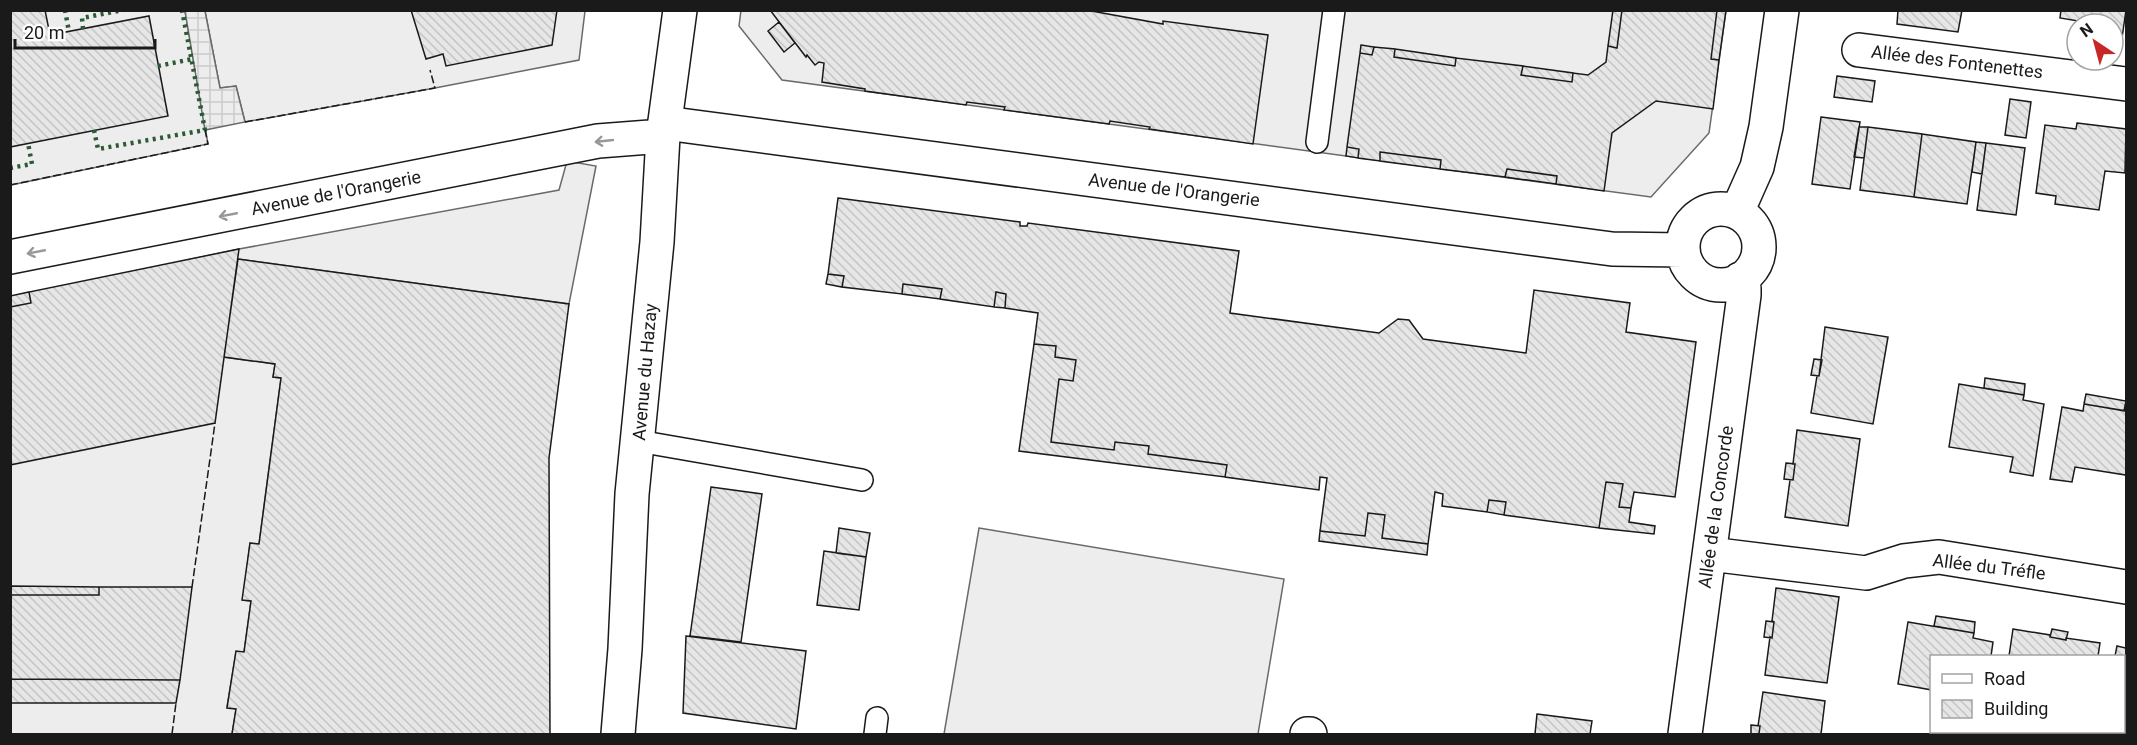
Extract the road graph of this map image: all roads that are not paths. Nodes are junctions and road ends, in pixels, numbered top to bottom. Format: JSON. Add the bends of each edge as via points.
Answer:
{"nodes":[{"id":1,"x":680,"y":10,"type":"edge"},
{"id":2,"x":1334,"y":10,"type":"edge"},
{"id":3,"x":1782,"y":10,"type":"edge"},
{"id":4,"x":1859,"y":50,"type":"dead end"},
{"id":5,"x":2127,"y":84,"type":"edge"},
{"id":6,"x":664,"y":129,"type":"junction"},
{"id":7,"x":1317,"y":142,"type":"dead end"},
{"id":8,"x":1737,"y":212,"type":"junction"},
{"id":9,"x":1683,"y":250,"type":"junction"},
{"id":10,"x":10,"y":257,"type":"edge"},
{"id":11,"x":1740,"y":279,"type":"junction"},
{"id":12,"x":638,"y":441,"type":"junction"},
{"id":13,"x":862,"y":480,"type":"dead end"},
{"id":14,"x":1710,"y":554,"type":"junction"},
{"id":15,"x":2127,"y":587,"type":"edge"},
{"id":16,"x":618,"y":735,"type":"edge"},
{"id":17,"x":1684,"y":735,"type":"edge"}],
"edges":[{"from":1,"to":6,"type":"street","name":"Avenue du Hazay"},
{"from":2,"to":7,"type":"lane"},
{"from":3,"to":8,"type":"street","via":[[1766,127],[1757,167]]},
{"from":4,"to":5,"type":"street","name":"Allée des Fontenettes"},
{"from":6,"to":9,"type":"street","name":"Avenue de l'Orangerie","via":[[1612,249]]},
{"from":6,"to":10,"type":"street","name":"Avenue de l'Orangerie","one_way":true},
{"from":6,"to":12,"type":"street","name":"Avenue du Hazay"},
{"from":8,"to":9,"type":"street","via":[[1714,208],[1701,213],[1684,235]]},
{"from":8,"to":11,"type":"street","via":[[1752,224],[1760,251],[1756,264]]},
{"from":9,"to":11,"type":"street","via":[[1686,264],[1707,282],[1721,285]]},
{"from":11,"to":14,"type":"street","name":"Allée de la Concorde","via":[[1744,296]]},
{"from":12,"to":13,"type":"lane"},
{"from":12,"to":16,"type":"street","name":"Avenue du Hazay"},
{"from":14,"to":15,"type":"street","name":"Allée du Tréfle","via":[[1866,573],[1904,561],[1939,557]]},
{"from":14,"to":17,"type":"street","name":"Allée de la Concorde"}]}
